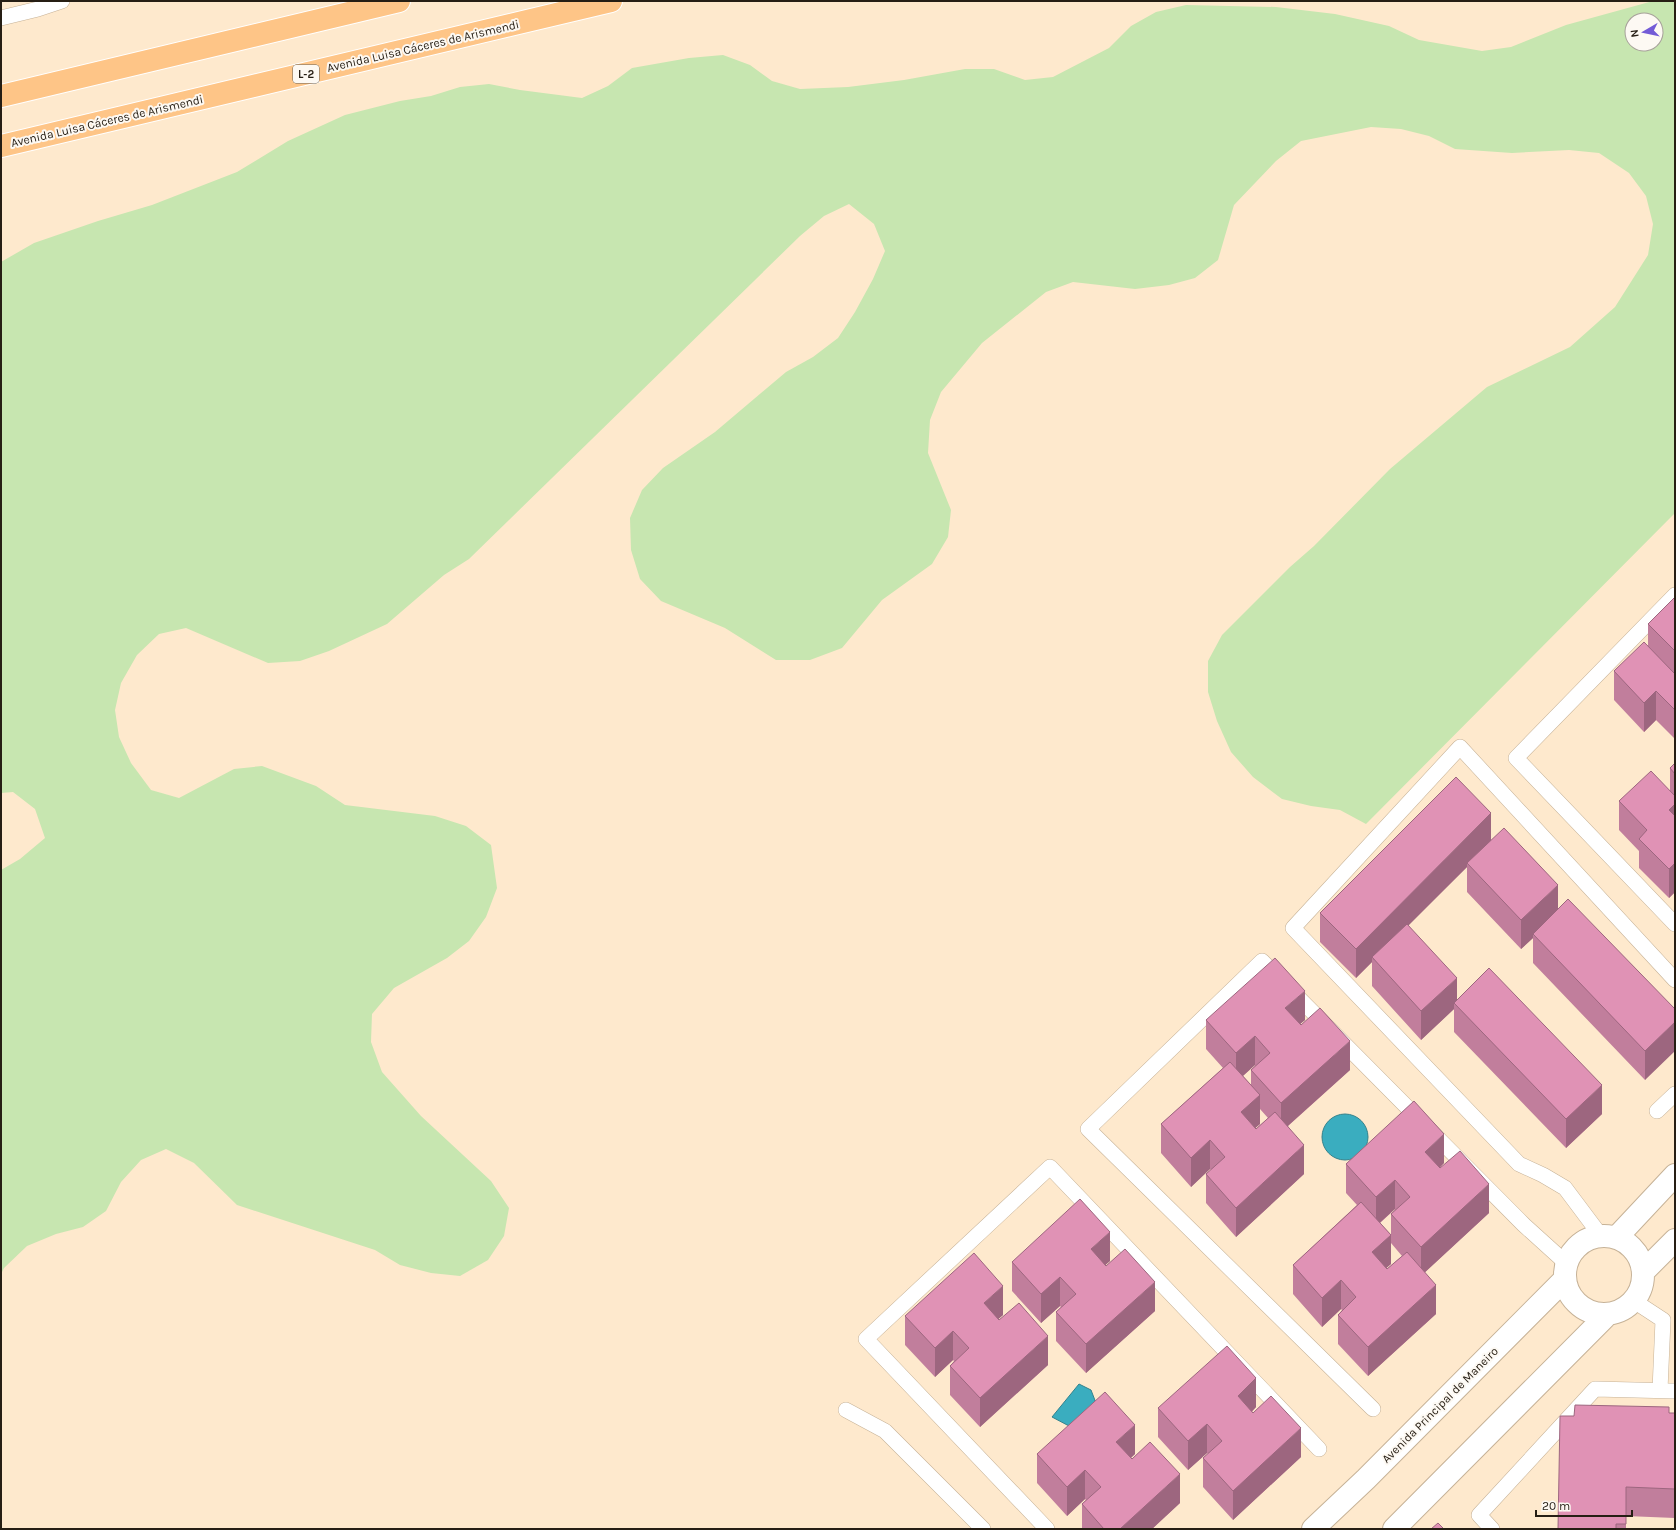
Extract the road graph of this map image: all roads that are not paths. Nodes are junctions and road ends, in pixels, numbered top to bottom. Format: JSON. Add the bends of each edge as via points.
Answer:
{"nodes":[{"id":1,"x":62,"y":1,"type":"edge"},
{"id":2,"x":362,"y":1,"type":"edge"},
{"id":3,"x":400,"y":1,"type":"edge"},
{"id":4,"x":611,"y":1,"type":"edge"},
{"id":5,"x":1,"y":18,"type":"edge"},
{"id":6,"x":224,"y":43,"type":"junction"},
{"id":7,"x":1,"y":96,"type":"edge"},
{"id":8,"x":1,"y":146,"type":"edge"},
{"id":9,"x":1675,"y":596,"type":"edge"},
{"id":10,"x":1675,"y":924,"type":"edge"},
{"id":11,"x":1675,"y":980,"type":"edge"},
{"id":12,"x":1675,"y":1094,"type":"edge"},
{"id":13,"x":1657,"y":1111,"type":"dead end"},
{"id":14,"x":1675,"y":1176,"type":"edge"},
{"id":15,"x":1608,"y":1237,"type":"junction"},
{"id":16,"x":1675,"y":1240,"type":"edge"},
{"id":17,"x":1566,"y":1271,"type":"junction"},
{"id":18,"x":1643,"y":1272,"type":"junction"},
{"id":19,"x":1634,"y":1301,"type":"junction"},
{"id":20,"x":1607,"y":1315,"type":"junction"},
{"id":21,"x":1668,"y":1391,"type":"edge"},
{"id":22,"x":1373,"y":1409,"type":"dead end"},
{"id":23,"x":846,"y":1410,"type":"dead end"},
{"id":24,"x":1319,"y":1449,"type":"dead end"},
{"id":25,"x":983,"y":1529,"type":"edge"},
{"id":26,"x":1048,"y":1529,"type":"edge"},
{"id":27,"x":1313,"y":1529,"type":"edge"},
{"id":28,"x":1394,"y":1529,"type":"edge"},
{"id":29,"x":1492,"y":1529,"type":"edge"}],
"edges":[{"from":1,"to":5,"type":"lane"},
{"from":2,"to":6,"type":"lane"},
{"from":3,"to":6,"type":"main road"},
{"from":4,"to":8,"type":"main road","name":"Avenida Luisa Cáceres de Arismendi","number":"L-2"},
{"from":6,"to":7,"type":"main road"},
{"from":9,"to":10,"type":"lane","via":[[1516,758]]},
{"from":11,"to":15,"type":"lane","via":[[1460,748],[1293,928],[1519,1164],[1565,1188]]},
{"from":12,"to":13,"type":"lane"},
{"from":14,"to":15,"type":"street","name":"Avenida Principal de Maneiro"},
{"from":15,"to":17,"type":"street","name":"Avenida Principal de Maneiro","via":[[1586,1240],[1574,1250]]},
{"from":15,"to":18,"type":"street","via":[[1629,1245],[1639,1257]]},
{"from":16,"to":18,"type":"street"},
{"from":17,"to":20,"type":"street","via":[[1568,1293],[1578,1306],[1592,1313]]},
{"from":17,"to":22,"type":"lane","via":[[1524,1225],[1262,961],[1088,1129]]},
{"from":17,"to":27,"type":"street","name":"Avenida Principal de Maneiro","via":[[1366,1479]]},
{"from":18,"to":19,"type":"street","via":[[1642,1288]]},
{"from":19,"to":20,"type":"street","via":[[1622,1311]]},
{"from":19,"to":21,"type":"lane","via":[[1663,1320]]},
{"from":20,"to":28,"type":"street"},
{"from":21,"to":29,"type":"lane","via":[[1595,1389],[1479,1515]]},
{"from":23,"to":25,"type":"lane","via":[[885,1431]]},
{"from":24,"to":26,"type":"lane","via":[[1050,1167],[866,1339]]}]}
